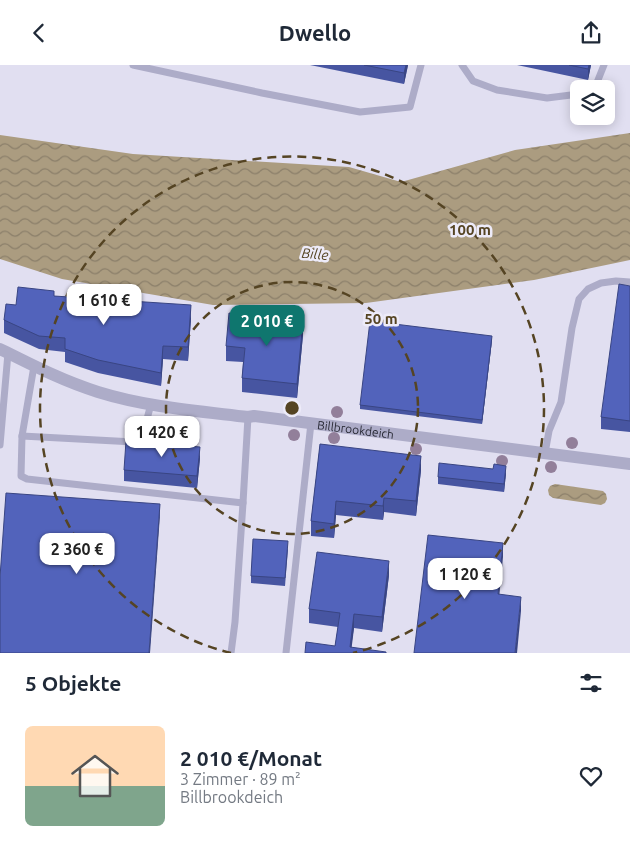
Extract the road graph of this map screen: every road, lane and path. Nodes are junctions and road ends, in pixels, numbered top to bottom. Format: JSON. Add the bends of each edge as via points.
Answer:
{"nodes":[{"id":1,"x":133,"y":65,"type":"edge"},
{"id":2,"x":421,"y":65,"type":"edge"},
{"id":3,"x":462,"y":65,"type":"edge"},
{"id":4,"x":604,"y":65,"type":"edge"},
{"id":5,"x":598,"y":80,"type":"edge"},
{"id":6,"x":570,"y":94,"type":"edge"},
{"id":7,"x":630,"y":282,"type":"edge"},
{"id":8,"x":4,"y":351,"type":"edge"},
{"id":9,"x":34,"y":366,"type":"junction"},
{"id":10,"x":151,"y":403,"type":"junction"},
{"id":11,"x":248,"y":417,"type":"junction"},
{"id":12,"x":311,"y":423,"type":"junction"},
{"id":13,"x":22,"y":436,"type":"junction"},
{"id":14,"x":0,"y":445,"type":"edge"},
{"id":15,"x":546,"y":453,"type":"junction"},
{"id":16,"x":630,"y":464,"type":"edge"},
{"id":17,"x":243,"y":503,"type":"junction"},
{"id":18,"x":231,"y":653,"type":"edge"},
{"id":19,"x":286,"y":653,"type":"edge"}],
"edges":[{"from":1,"to":2,"type":"lane","via":[[360,112],[410,107]]},
{"from":3,"to":6,"type":"lane","via":[[473,81],[497,90],[547,98]]},
{"from":4,"to":5,"type":"lane"},
{"from":7,"to":15,"type":"lane","via":[[601,283],[588,289],[579,299],[560,402],[549,431]]},
{"from":8,"to":9,"type":"street","name":"Billbrookdeich"},
{"from":8,"to":14,"type":"lane"},
{"from":9,"to":10,"type":"street","name":"Billbrookdeich","via":[[99,393]]},
{"from":9,"to":13,"type":"lane"},
{"from":10,"to":11,"type":"street","name":"Billbrookdeich"},
{"from":10,"to":13,"type":"lane","via":[[143,434],[134,442]]},
{"from":11,"to":12,"type":"street","name":"Billbrookdeich"},
{"from":11,"to":17,"type":"lane"},
{"from":12,"to":15,"type":"street","name":"Billbrookdeich"},
{"from":12,"to":19,"type":"lane"},
{"from":13,"to":17,"type":"lane","via":[[21,476],[27,479]]},
{"from":15,"to":16,"type":"street","name":"Billbrookdeich"},
{"from":17,"to":18,"type":"lane"}]}
